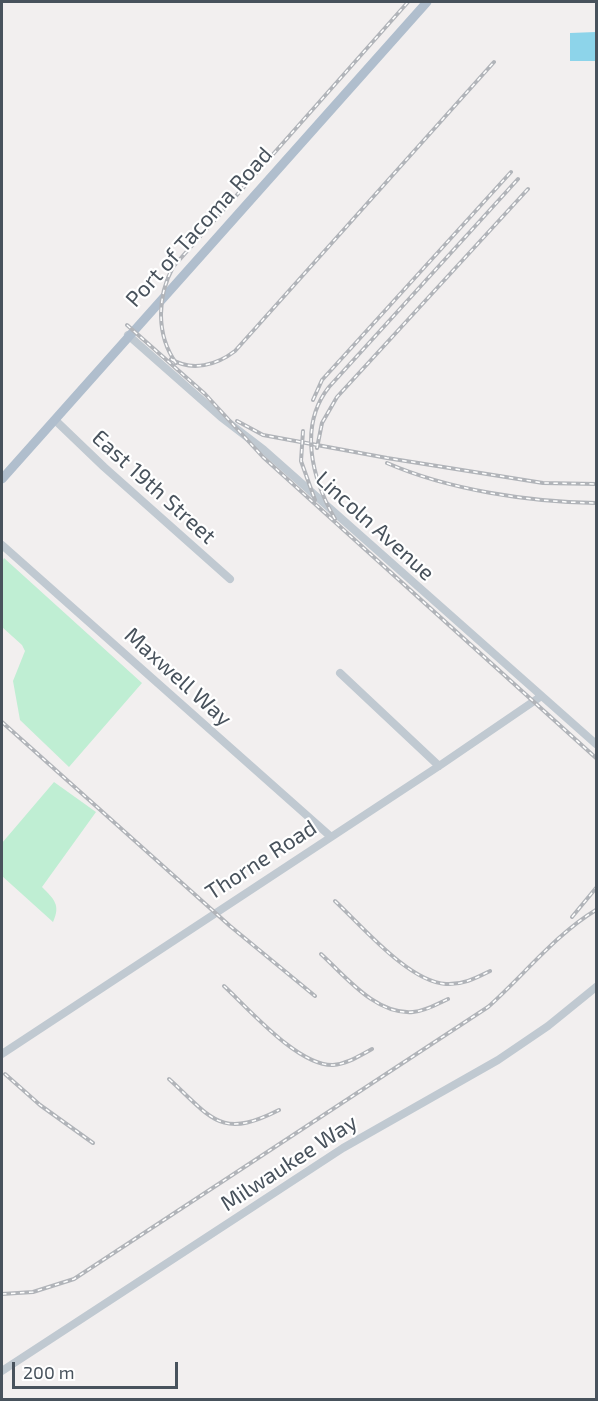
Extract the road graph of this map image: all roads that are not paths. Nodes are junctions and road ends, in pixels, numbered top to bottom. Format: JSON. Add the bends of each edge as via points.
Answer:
{"nodes":[{"id":1,"x":427,"y":2,"type":"edge"},
{"id":2,"x":128,"y":335,"type":"junction"},
{"id":3,"x":55,"y":420,"type":"junction"},
{"id":4,"x":2,"y":479,"type":"edge"},
{"id":5,"x":2,"y":545,"type":"edge"},
{"id":6,"x":230,"y":579,"type":"dead end"},
{"id":7,"x":340,"y":673,"type":"dead end"},
{"id":8,"x":540,"y":697,"type":"junction"},
{"id":9,"x":597,"y":744,"type":"edge"},
{"id":10,"x":439,"y":766,"type":"junction"},
{"id":11,"x":330,"y":837,"type":"junction"},
{"id":12,"x":597,"y":987,"type":"edge"},
{"id":13,"x":2,"y":1054,"type":"edge"},
{"id":14,"x":2,"y":1360,"type":"edge"},
{"id":15,"x":5,"y":1369,"type":"edge"}],
"edges":[{"from":1,"to":2,"type":"main road","name":"Port of Tacoma Road"},
{"from":2,"to":3,"type":"main road","name":"Port of Tacoma Road"},
{"from":2,"to":8,"type":"street","name":"Lincoln Avenue","via":[[264,450]]},
{"from":3,"to":4,"type":"main road","name":"Port of Tacoma Road"},
{"from":3,"to":6,"type":"street","name":"East 19th Street"},
{"from":5,"to":11,"type":"street","name":"Maxwell Way"},
{"from":7,"to":10,"type":"street"},
{"from":8,"to":9,"type":"street","name":"Lincoln Avenue"},
{"from":8,"to":10,"type":"street","name":"Thorne Road"},
{"from":10,"to":11,"type":"street","name":"Thorne Road"},
{"from":11,"to":13,"type":"street","name":"Thorne Road"},
{"from":12,"to":15,"type":"street","name":"Milwaukee Way","via":[[498,1060],[343,1148]]},
{"from":14,"to":15,"type":"street"}]}
